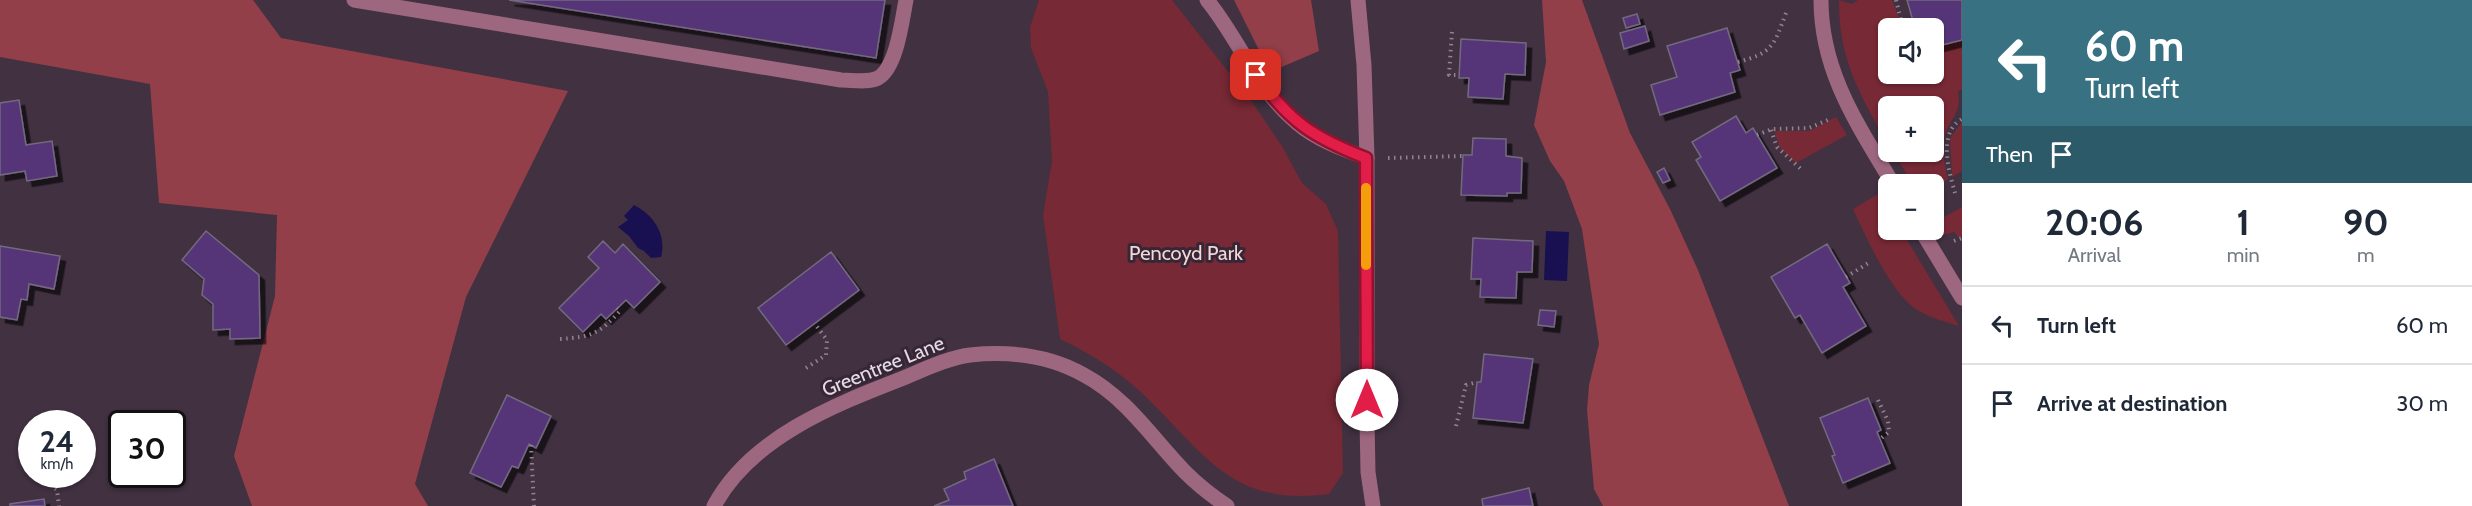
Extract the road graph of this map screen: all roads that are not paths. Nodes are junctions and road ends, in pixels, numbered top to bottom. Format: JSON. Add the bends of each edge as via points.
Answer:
{"nodes":[{"id":1,"x":354,"y":0,"type":"edge"},
{"id":2,"x":906,"y":0,"type":"edge"},
{"id":3,"x":1207,"y":0,"type":"edge"},
{"id":4,"x":1358,"y":0,"type":"edge"},
{"id":5,"x":1821,"y":0,"type":"edge"},
{"id":6,"x":1366,"y":158,"type":"junction"},
{"id":7,"x":1887,"y":174,"type":"edge"},
{"id":8,"x":1927,"y":240,"type":"edge"},
{"id":9,"x":1962,"y":298,"type":"edge"},
{"id":10,"x":714,"y":506,"type":"edge"},
{"id":11,"x":1227,"y":506,"type":"edge"},
{"id":12,"x":1373,"y":506,"type":"edge"}],
"edges":[{"from":1,"to":2,"type":"street","via":[[863,81],[878,78],[890,64]]},
{"from":3,"to":6,"type":"street","via":[[1275,102],[1313,135]]},
{"from":4,"to":6,"type":"street"},
{"from":5,"to":7,"type":"street","via":[[1827,54],[1835,80]]},
{"from":6,"to":12,"type":"street","via":[[1366,420]]},
{"from":8,"to":9,"type":"street"},
{"from":10,"to":11,"type":"street","name":"Greentree Lane","via":[[752,459],[808,421],[933,366],[996,353],[1023,354],[1055,362],[1107,389],[1185,472]]}]}
